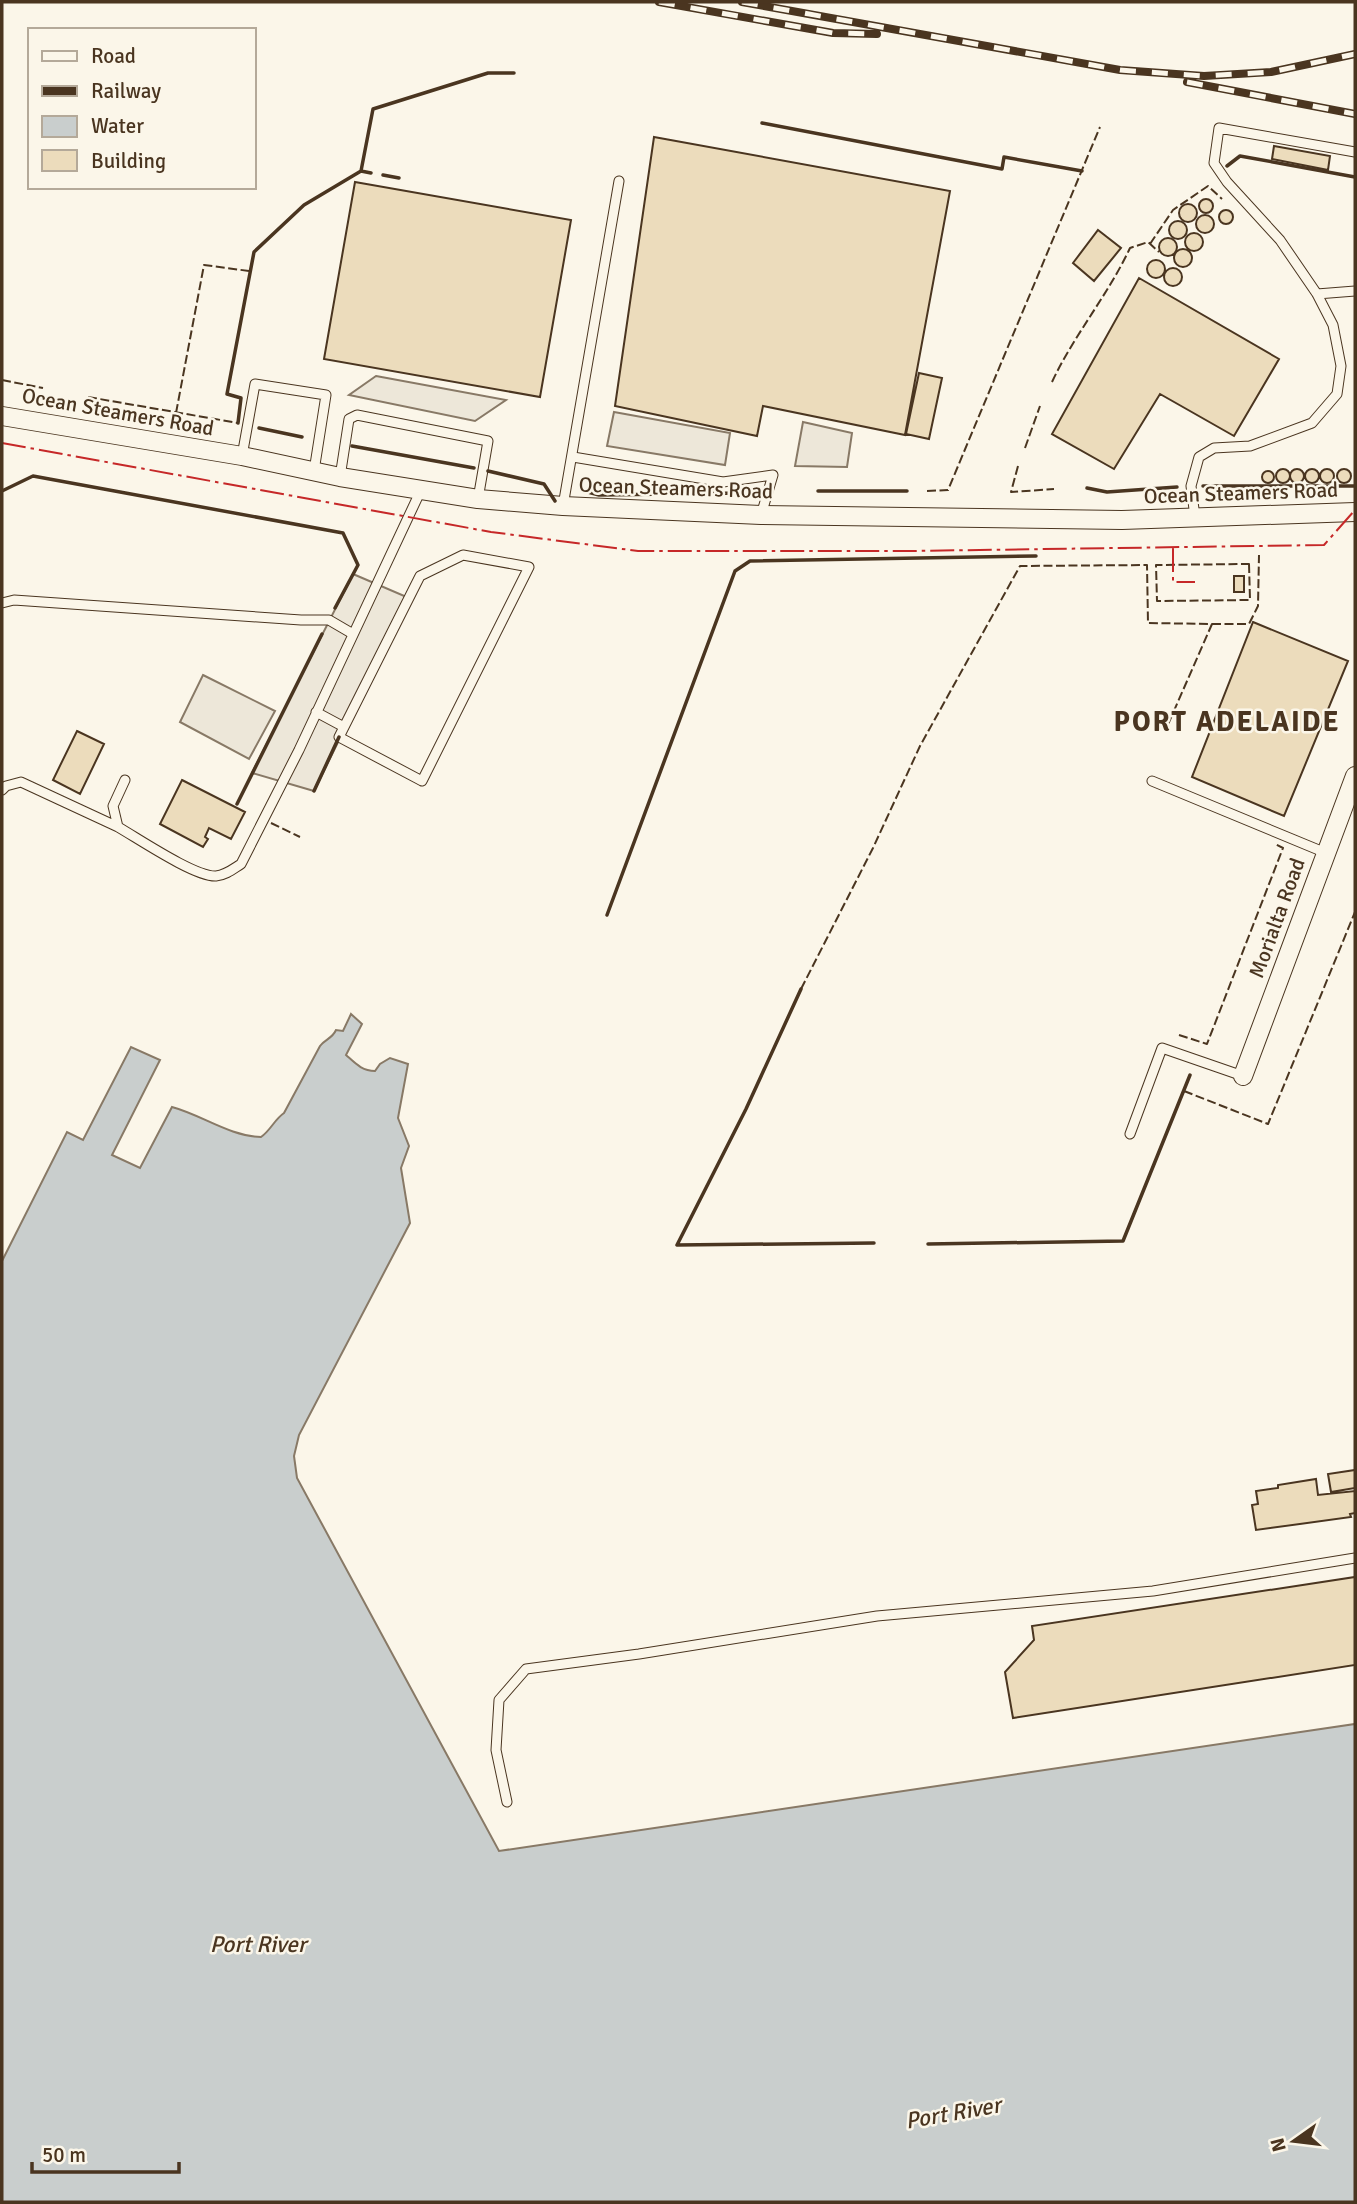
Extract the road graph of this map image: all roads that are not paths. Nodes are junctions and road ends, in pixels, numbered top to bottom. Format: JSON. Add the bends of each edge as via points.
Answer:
{"nodes":[{"id":1,"x":1355,"y":152,"type":"edge"},
{"id":2,"x":620,"y":180,"type":"dead end"},
{"id":3,"x":1355,"y":290,"type":"edge"},
{"id":4,"x":1317,"y":294,"type":"junction"},
{"id":5,"x":2,"y":416,"type":"edge"},
{"id":6,"x":242,"y":456,"type":"junction"},
{"id":7,"x":573,"y":457,"type":"junction"},
{"id":8,"x":314,"y":471,"type":"junction"},
{"id":9,"x":340,"y":477,"type":"junction"},
{"id":10,"x":422,"y":490,"type":"junction"},
{"id":11,"x":478,"y":499,"type":"junction"},
{"id":12,"x":563,"y":506,"type":"junction"},
{"id":13,"x":1355,"y":512,"type":"edge"},
{"id":14,"x":761,"y":515,"type":"junction"},
{"id":15,"x":1195,"y":517,"type":"junction"},
{"id":16,"x":2,"y":603,"type":"edge"},
{"id":17,"x":353,"y":634,"type":"junction"},
{"id":18,"x":316,"y":712,"type":"junction"},
{"id":19,"x":344,"y":727,"type":"junction"},
{"id":20,"x":1355,"y":776,"type":"edge"},
{"id":21,"x":125,"y":780,"type":"dead end"},
{"id":22,"x":1152,"y":781,"type":"dead end"},
{"id":23,"x":2,"y":790,"type":"edge"},
{"id":24,"x":118,"y":827,"type":"junction"},
{"id":25,"x":1326,"y":853,"type":"junction"},
{"id":26,"x":1243,"y":1076,"type":"joint"},
{"id":27,"x":1130,"y":1134,"type":"dead end"},
{"id":28,"x":1355,"y":1559,"type":"edge"},
{"id":29,"x":507,"y":1802,"type":"dead end"}],
"edges":[{"from":1,"to":4,"type":"lane","via":[[1219,128],[1214,163],[1280,240]]},
{"from":2,"to":7,"type":"lane"},
{"from":3,"to":4,"type":"lane"},
{"from":4,"to":15,"type":"lane","via":[[1333,325],[1341,366],[1337,394],[1312,423],[1250,446],[1214,448],[1199,457],[1191,486]]},
{"from":5,"to":6,"type":"street","name":"Ocean Steamers Road"},
{"from":6,"to":8,"type":"street","name":"Ocean Steamers Road"},
{"from":6,"to":8,"type":"lane","via":[[255,384],[326,394]]},
{"from":7,"to":12,"type":"lane"},
{"from":7,"to":14,"type":"lane","via":[[723,482],[773,475]]},
{"from":8,"to":9,"type":"street","name":"Ocean Steamers Road"},
{"from":9,"to":10,"type":"street","name":"Ocean Steamers Road"},
{"from":9,"to":11,"type":"lane","via":[[349,419],[357,415],[488,441]]},
{"from":10,"to":11,"type":"street","name":"Ocean Steamers Road"},
{"from":10,"to":17,"type":"lane"},
{"from":11,"to":12,"type":"street","name":"Ocean Steamers Road"},
{"from":12,"to":14,"type":"street","name":"Ocean Steamers Road"},
{"from":13,"to":15,"type":"street","name":"Ocean Steamers Road"},
{"from":14,"to":15,"type":"street","name":"Ocean Steamers Road"},
{"from":16,"to":17,"type":"lane","via":[[14,600],[329,620]]},
{"from":17,"to":18,"type":"lane"},
{"from":18,"to":19,"type":"lane"},
{"from":18,"to":24,"type":"lane","via":[[241,864],[230,872],[200,874]]},
{"from":19,"to":19,"type":"lane","via":[[339,737],[422,781],[529,567],[463,555],[420,576]]},
{"from":20,"to":25,"type":"street","name":"Morialta Road"},
{"from":21,"to":24,"type":"lane","via":[[113,806]]},
{"from":22,"to":25,"type":"lane"},
{"from":23,"to":24,"type":"lane","via":[[21,782]]},
{"from":25,"to":26,"type":"street","name":"Morialta Road"},
{"from":26,"to":27,"type":"lane","via":[[1162,1048]]},
{"from":28,"to":29,"type":"lane","via":[[1153,1591],[877,1616],[526,1669],[499,1700],[496,1750]]}]}
